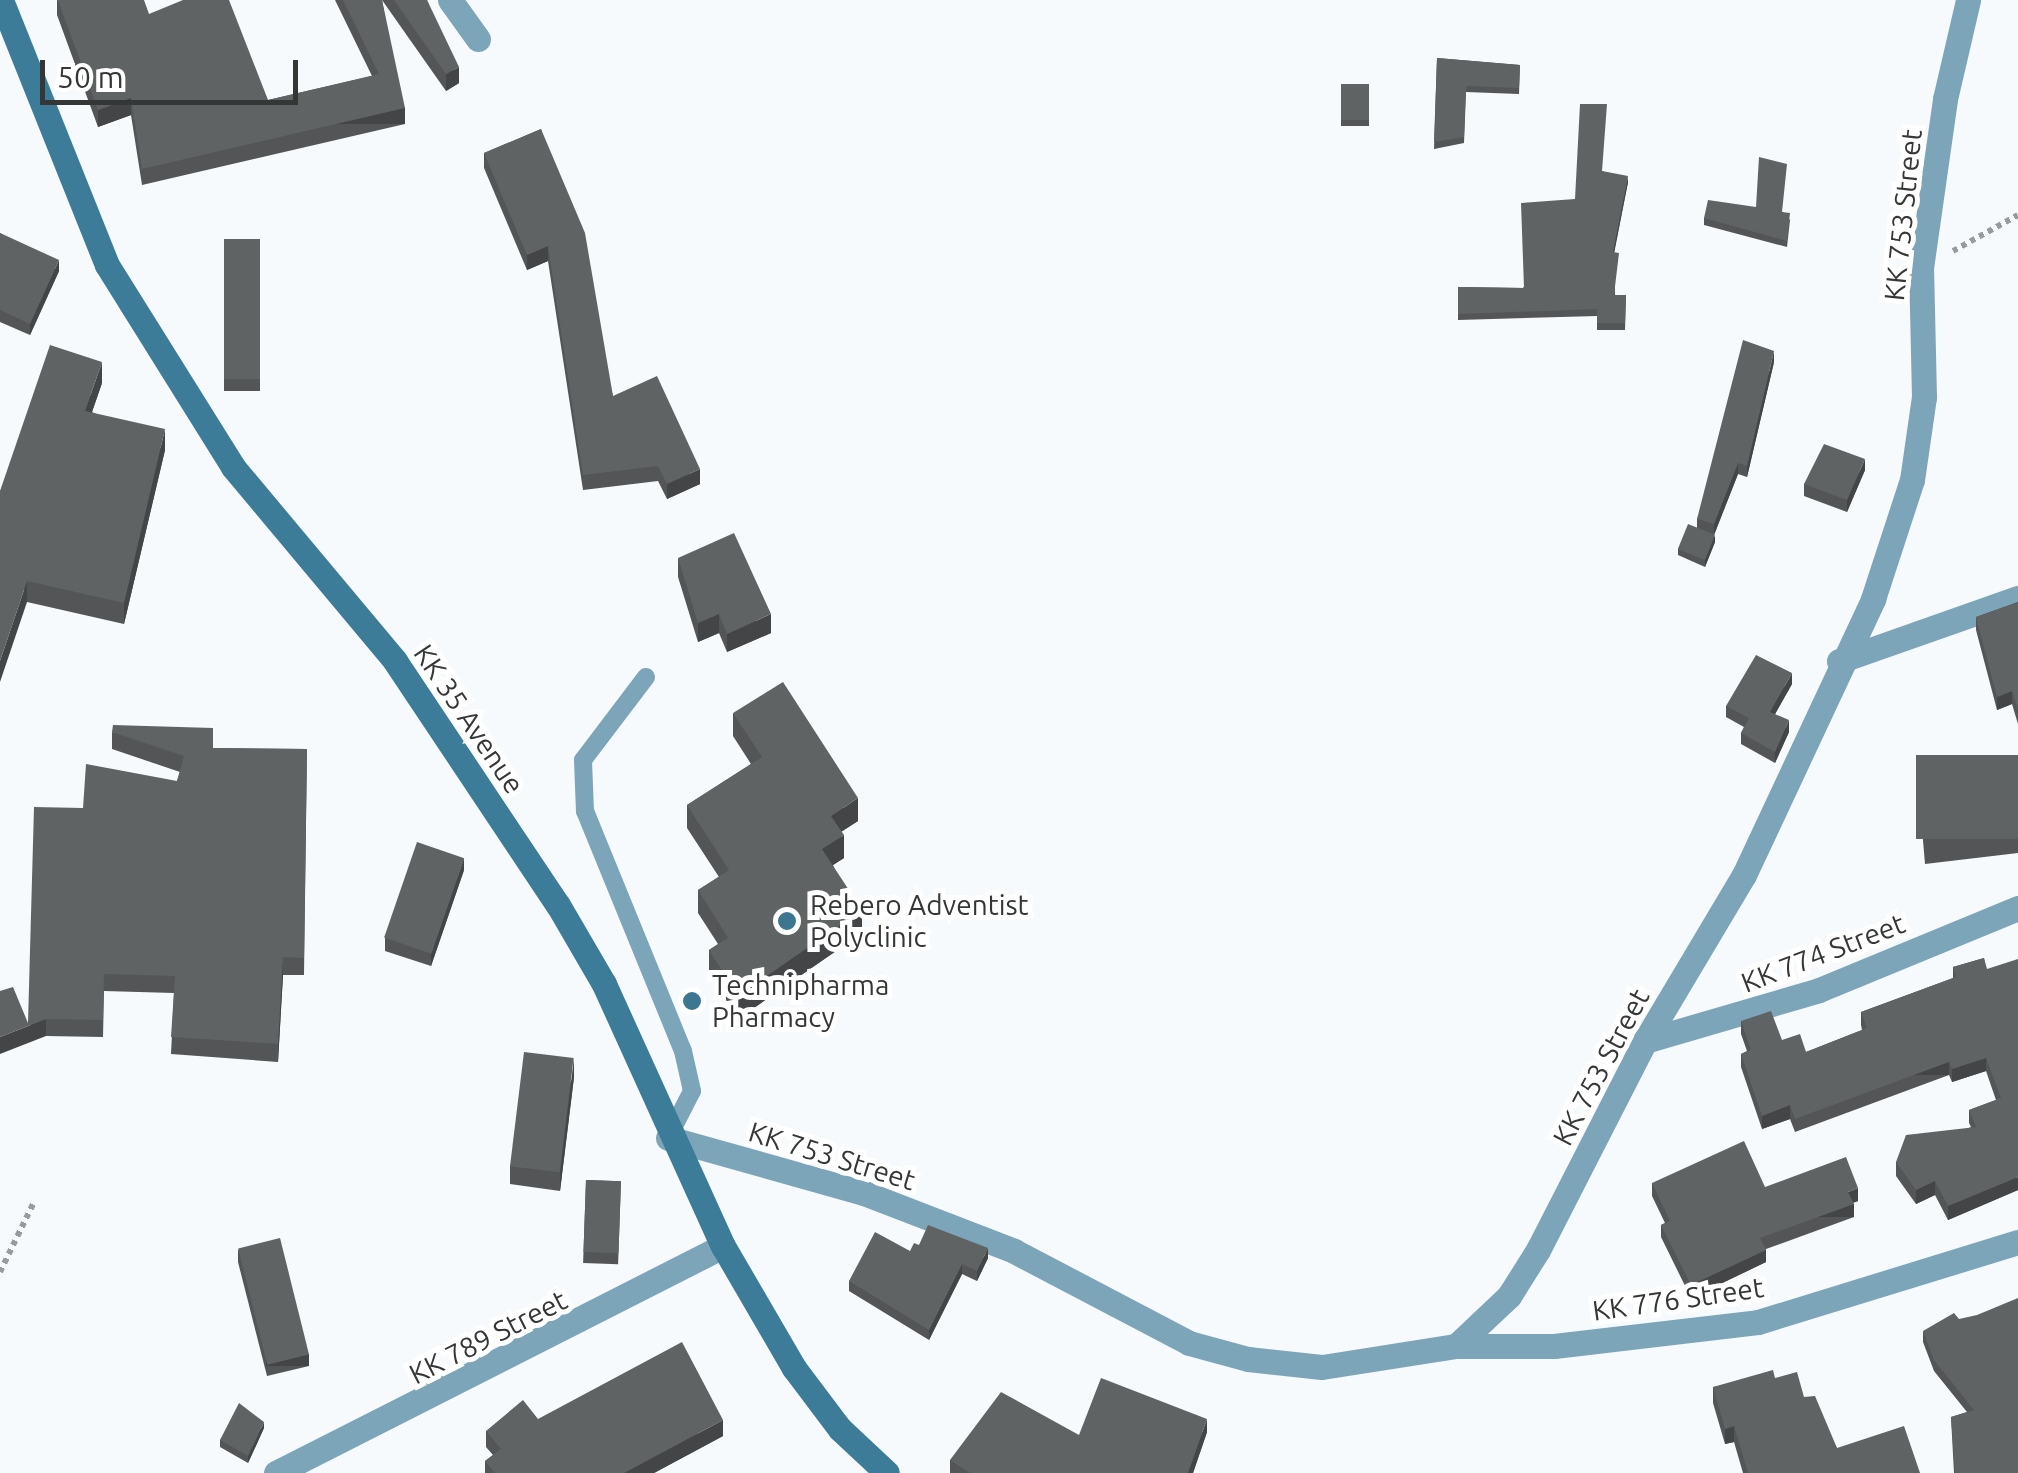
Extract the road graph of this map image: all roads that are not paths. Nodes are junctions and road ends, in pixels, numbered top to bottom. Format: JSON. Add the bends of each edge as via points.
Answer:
{"nodes":[{"id":1,"x":1,"y":0,"type":"edge"},
{"id":2,"x":450,"y":0,"type":"edge"},
{"id":3,"x":1968,"y":0,"type":"edge"},
{"id":4,"x":478,"y":39,"type":"dead end"},
{"id":5,"x":2018,"y":598,"type":"edge"},
{"id":6,"x":1839,"y":662,"type":"junction"},
{"id":7,"x":646,"y":677,"type":"dead end"},
{"id":8,"x":2018,"y":908,"type":"edge"},
{"id":9,"x":1646,"y":1041,"type":"junction"},
{"id":10,"x":668,"y":1138,"type":"junction"},
{"id":11,"x":2018,"y":1242,"type":"edge"},
{"id":12,"x":723,"y":1246,"type":"junction"},
{"id":13,"x":1456,"y":1346,"type":"junction"},
{"id":14,"x":276,"y":1473,"type":"edge"},
{"id":15,"x":888,"y":1473,"type":"edge"}],
"edges":[{"from":1,"to":10,"type":"main road","name":"KK 35 Avenue","via":[[107,264],[234,467],[395,661],[558,905],[604,984]]},
{"from":2,"to":4,"type":"street"},
{"from":3,"to":6,"type":"street","name":"KK 753 Street","via":[[1921,268],[1924,397],[1912,480],[1872,599]]},
{"from":5,"to":6,"type":"street"},
{"from":6,"to":9,"type":"street","name":"KK 753 Street","via":[[1744,875]]},
{"from":7,"to":10,"type":"lane","via":[[583,760],[584,812],[683,1052],[692,1091]]},
{"from":8,"to":9,"type":"street","name":"KK 774 Street","via":[[1819,990]]},
{"from":9,"to":13,"type":"street","name":"KK 753 Street","via":[[1510,1296]]},
{"from":10,"to":12,"type":"main road","name":"KK 35 Avenue"},
{"from":10,"to":13,"type":"street","name":"KK 753 Street","via":[[864,1193],[1014,1251],[1189,1343],[1248,1359],[1322,1367]]},
{"from":11,"to":13,"type":"street","name":"KK 776 Street","via":[[1758,1322],[1554,1346]]},
{"from":12,"to":14,"type":"street","name":"KK 789 Street"},
{"from":12,"to":15,"type":"main road","name":"KK 35 Avenue","via":[[794,1368],[840,1429]]}]}
